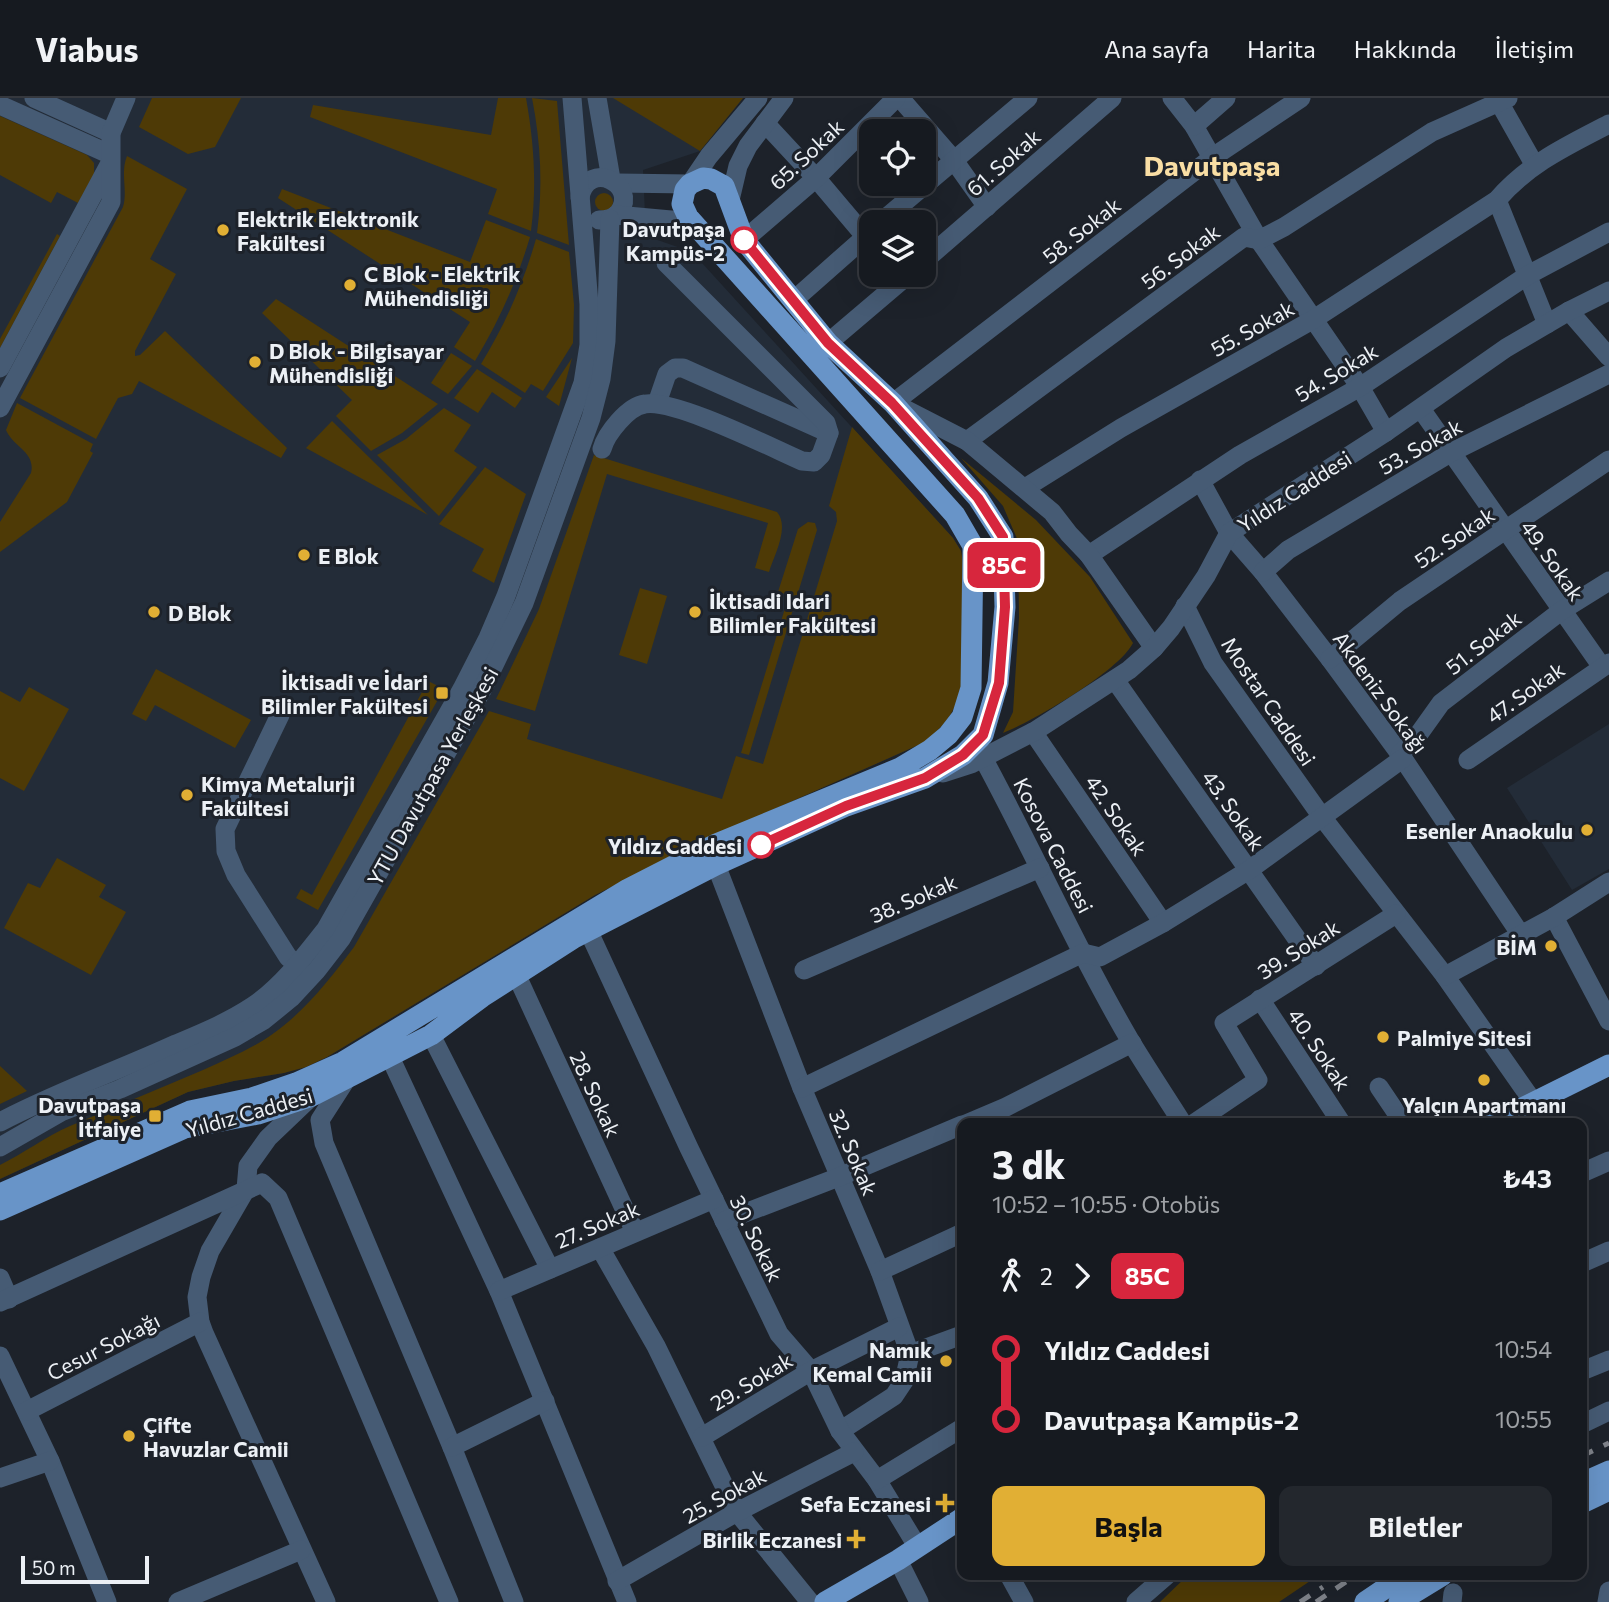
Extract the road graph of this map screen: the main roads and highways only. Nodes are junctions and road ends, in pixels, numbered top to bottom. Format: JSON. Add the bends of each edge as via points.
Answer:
{"nodes":[{"id":1,"x":730,"y":200,"type":"junction"},
{"id":2,"x":693,"y":222,"type":"junction"},
{"id":3,"x":1609,"y":1065,"type":"edge"},
{"id":4,"x":1503,"y":1118,"type":"edge"},
{"id":5,"x":0,"y":1194,"type":"edge"},
{"id":6,"x":0,"y":1209,"type":"edge"},
{"id":7,"x":1609,"y":1471,"type":"edge"},
{"id":8,"x":1587,"y":1481,"type":"edge"},
{"id":9,"x":1609,"y":1490,"type":"edge"},
{"id":10,"x":1587,"y":1501,"type":"edge"},
{"id":11,"x":957,"y":1521,"type":"edge"},
{"id":12,"x":1398,"y":1580,"type":"edge"},
{"id":13,"x":1449,"y":1590,"type":"edge"},
{"id":14,"x":825,"y":1602,"type":"edge"},
{"id":15,"x":1365,"y":1602,"type":"edge"},
{"id":16,"x":1399,"y":1602,"type":"edge"}],
"edges":[{"from":1,"to":2,"type":"main road","via":[[726,214],[715,224]]},
{"from":1,"to":2,"type":"main road","name":"Yıldız Caddesi","via":[[718,181],[704,178],[690,184],[682,204]]},
{"from":1,"to":6,"type":"main road","name":"Yıldız Caddesi","via":[[744,240],[828,343],[892,403],[978,498],[1003,537],[1005,607],[999,683],[983,735],[963,755],[925,778],[846,806],[588,930],[431,1035],[312,1096],[258,1114],[186,1128]]},
{"from":2,"to":5,"type":"main road","name":"Yıldız Caddesi","via":[[955,515],[973,546],[971,688],[962,717],[948,736],[900,768],[714,845],[628,889],[343,1062],[252,1098],[190,1111]]},
{"from":3,"to":4,"type":"main road"},
{"from":7,"to":8,"type":"main road"},
{"from":9,"to":10,"type":"main road"},
{"from":11,"to":14,"type":"main road"},
{"from":12,"to":15,"type":"main road"},
{"from":13,"to":16,"type":"main road"}]}
